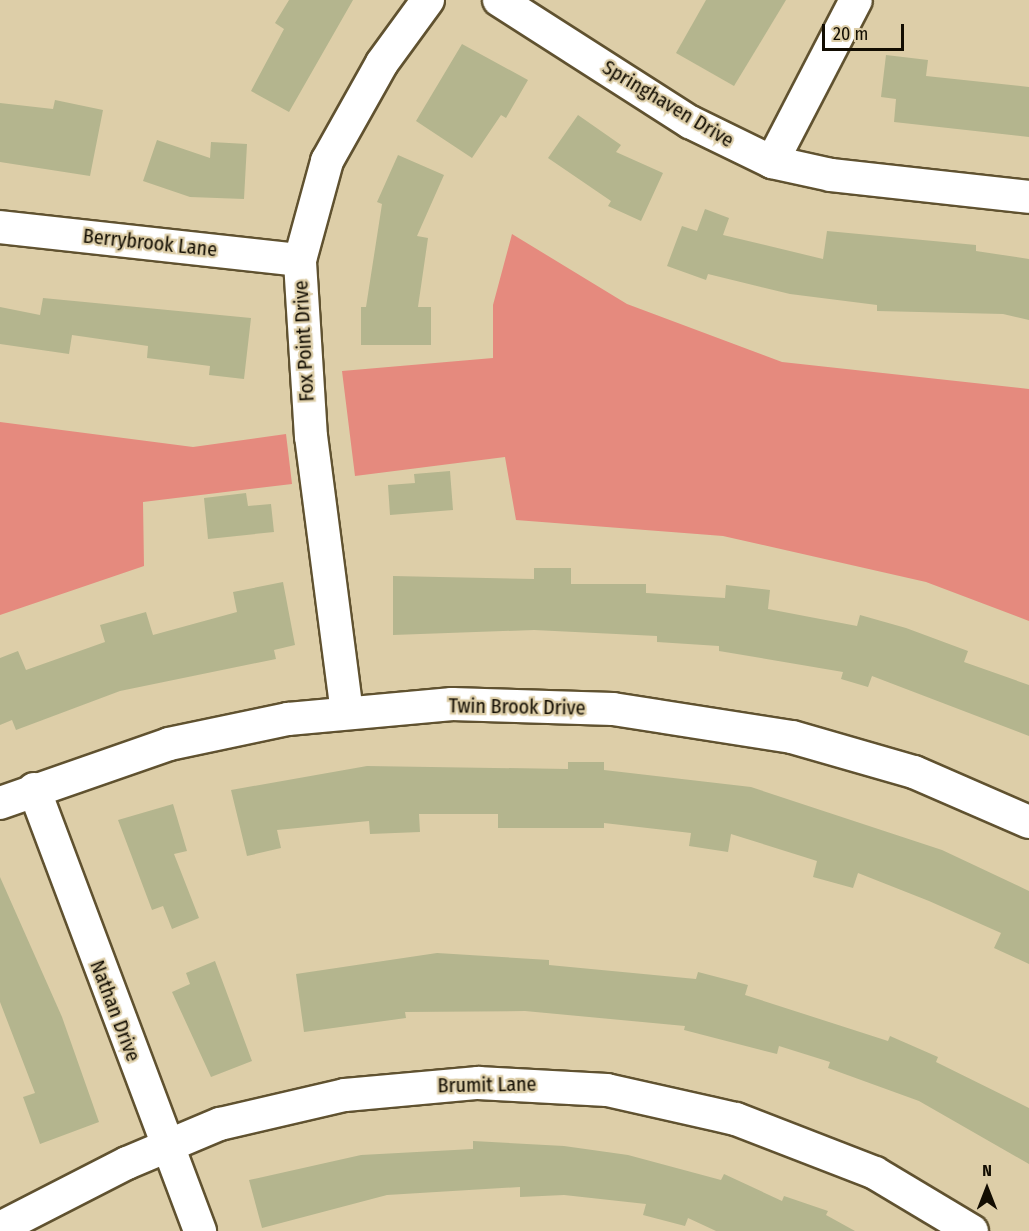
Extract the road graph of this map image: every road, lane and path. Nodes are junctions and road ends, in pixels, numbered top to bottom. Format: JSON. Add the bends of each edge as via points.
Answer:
{"nodes":[{"id":1,"x":429,"y":0,"type":"edge"},
{"id":2,"x":499,"y":0,"type":"edge"},
{"id":3,"x":856,"y":0,"type":"edge"},
{"id":4,"x":772,"y":162,"type":"junction"},
{"id":5,"x":1029,"y":197,"type":"edge"},
{"id":6,"x":0,"y":227,"type":"edge"},
{"id":7,"x":300,"y":260,"type":"junction"},
{"id":8,"x":347,"y":713,"type":"junction"},
{"id":9,"x":34,"y":789,"type":"junction"},
{"id":10,"x":0,"y":803,"type":"edge"},
{"id":11,"x":1029,"y":822,"type":"edge"},
{"id":12,"x":166,"y":1146,"type":"junction"},
{"id":13,"x":0,"y":1228,"type":"edge"},
{"id":14,"x":200,"y":1231,"type":"edge"},
{"id":15,"x":972,"y":1231,"type":"edge"}],
"edges":[{"from":1,"to":7,"type":"street","name":"Fox Point Drive","via":[[382,63],[327,161]]},
{"from":2,"to":4,"type":"street","name":"Springhaven Drive","via":[[690,122]]},
{"from":3,"to":4,"type":"street"},
{"from":4,"to":5,"type":"street","name":"Springhaven Drive","via":[[831,175]]},
{"from":6,"to":7,"type":"street","name":"Berrybrook Lane"},
{"from":7,"to":8,"type":"street","name":"Fox Point Drive","via":[[311,437]]},
{"from":8,"to":9,"type":"street","name":"Twin Brook Drive","via":[[288,719],[169,744]]},
{"from":8,"to":11,"type":"street","name":"Twin Brook Drive","via":[[452,704],[613,709],[718,723],[792,737],[914,772]]},
{"from":9,"to":10,"type":"street","name":"Twin Brook Drive"},
{"from":9,"to":12,"type":"street","name":"Nathan Drive"},
{"from":12,"to":13,"type":"street","name":"Brumit Lane"},
{"from":12,"to":14,"type":"street","name":"Nathan Drive"},
{"from":12,"to":15,"type":"street","name":"Brumit Lane","via":[[220,1124],[345,1095],[478,1083],[607,1090],[736,1119],[798,1141],[875,1173]]}]}
